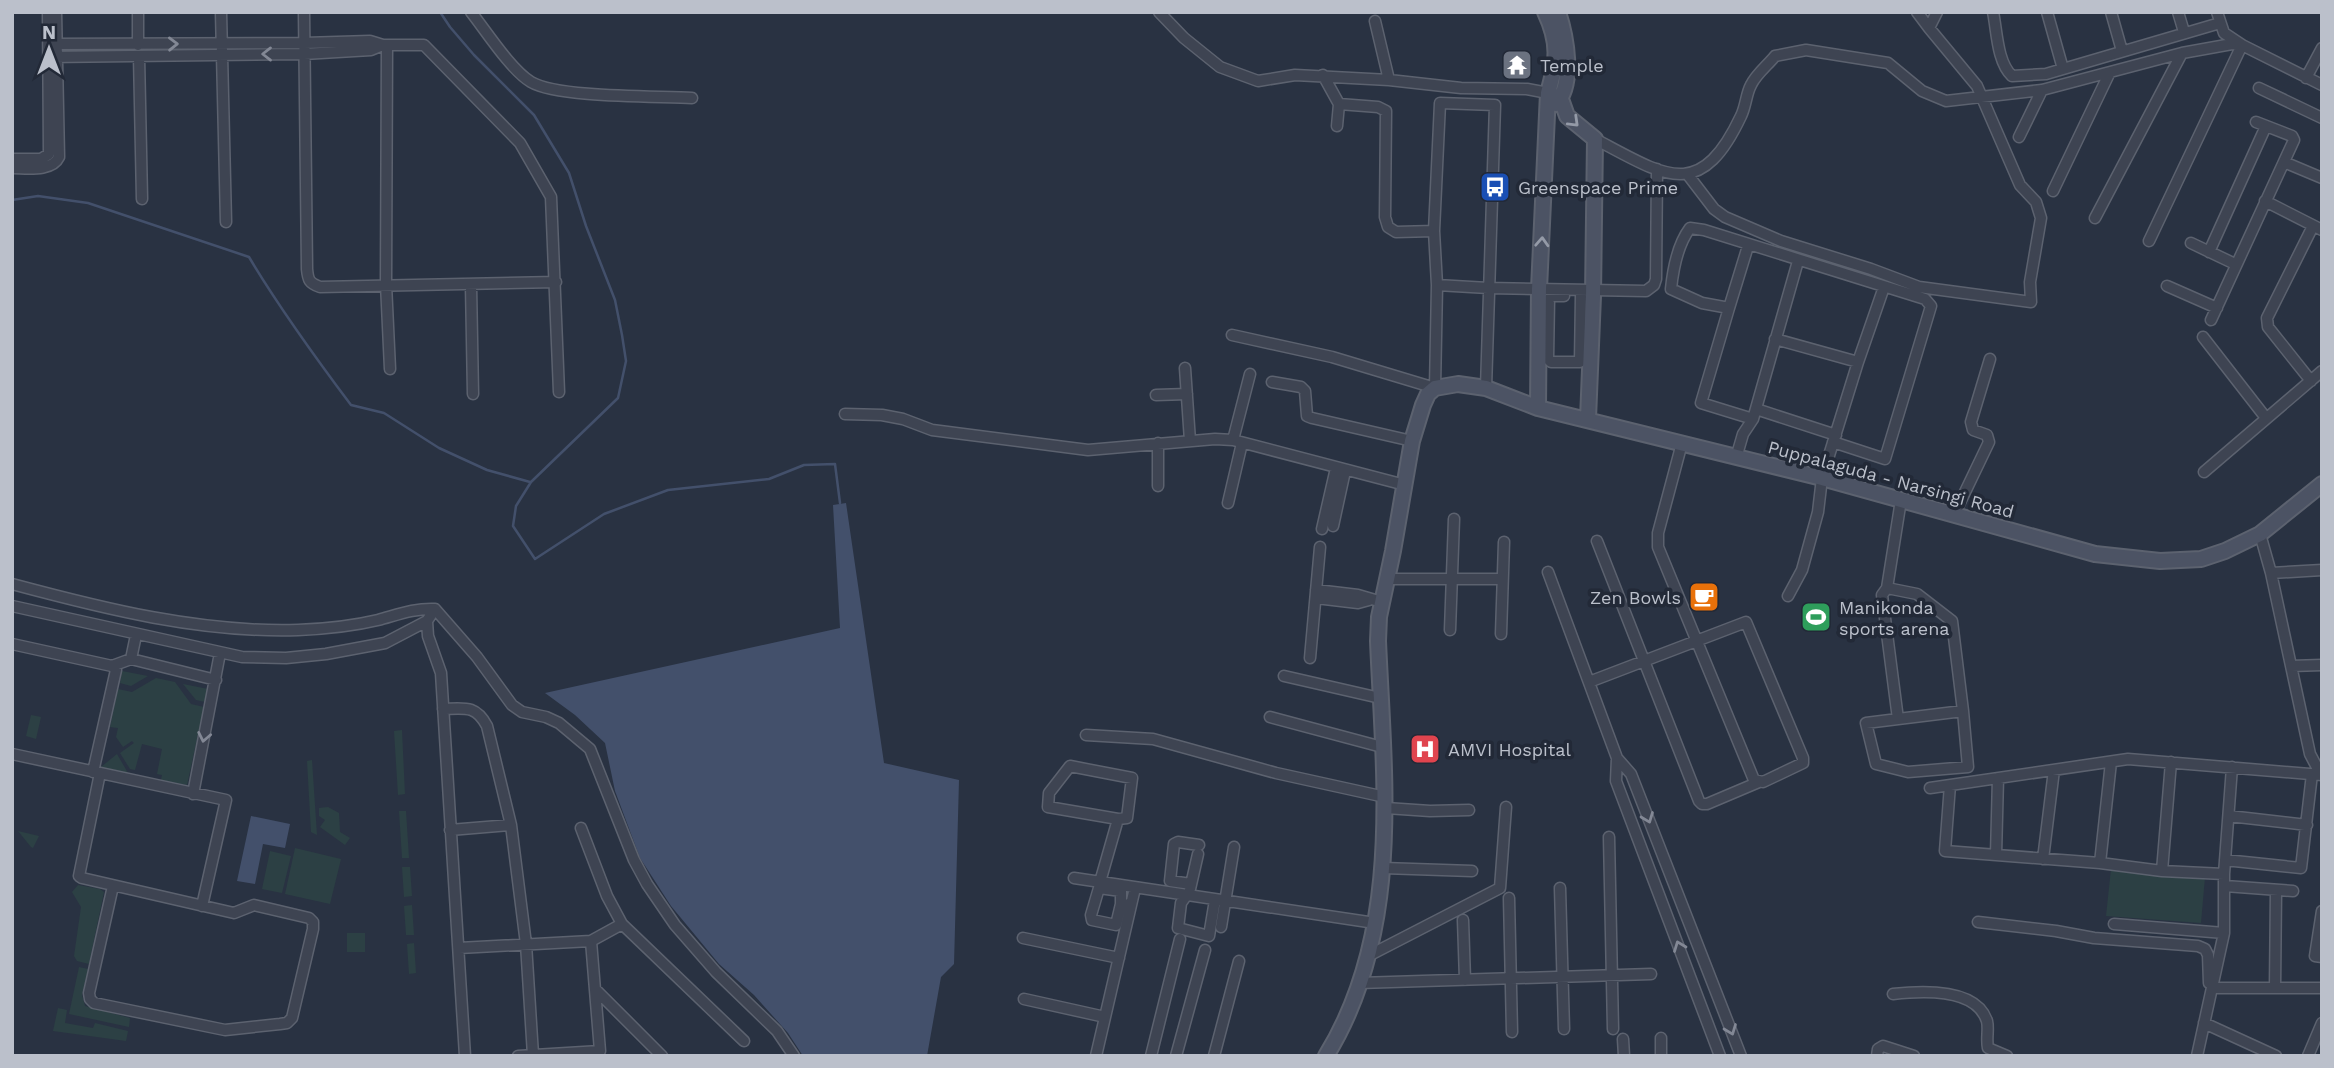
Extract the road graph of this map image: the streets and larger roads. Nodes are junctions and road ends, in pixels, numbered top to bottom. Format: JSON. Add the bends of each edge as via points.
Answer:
{"nodes":[{"id":1,"x":48,"y":12,"type":"edge"},
{"id":2,"x":56,"y":12,"type":"edge"},
{"id":3,"x":138,"y":12,"type":"edge"},
{"id":4,"x":220,"y":12,"type":"edge"},
{"id":5,"x":304,"y":12,"type":"edge"},
{"id":6,"x":471,"y":12,"type":"edge"},
{"id":7,"x":1160,"y":12,"type":"edge"},
{"id":8,"x":1545,"y":12,"type":"edge"},
{"id":9,"x":1558,"y":12,"type":"edge"},
{"id":10,"x":1917,"y":12,"type":"edge"},
{"id":11,"x":1937,"y":12,"type":"edge"},
{"id":12,"x":1993,"y":12,"type":"edge"},
{"id":13,"x":2047,"y":12,"type":"edge"},
{"id":14,"x":2111,"y":12,"type":"edge"},
{"id":15,"x":2178,"y":12,"type":"edge"},
{"id":16,"x":2218,"y":18,"type":"edge"},
{"id":17,"x":1375,"y":21,"type":"dead end"},
{"id":18,"x":1929,"y":28,"type":"junction"},
{"id":19,"x":2184,"y":33,"type":"junction"},
{"id":20,"x":52,"y":44,"type":"junction"},
{"id":21,"x":385,"y":45,"type":"junction"},
{"id":22,"x":2242,"y":46,"type":"junction"},
{"id":23,"x":2322,"y":48,"type":"edge"},
{"id":24,"x":221,"y":49,"type":"junction"},
{"id":25,"x":304,"y":49,"type":"junction"},
{"id":26,"x":138,"y":50,"type":"junction"},
{"id":27,"x":2122,"y":51,"type":"junction"},
{"id":28,"x":2182,"y":53,"type":"junction"},
{"id":29,"x":52,"y":57,"type":"junction"},
{"id":30,"x":2063,"y":69,"type":"junction"},
{"id":31,"x":2109,"y":74,"type":"junction"},
{"id":32,"x":1323,"y":75,"type":"junction"},
{"id":33,"x":2306,"y":78,"type":"junction"},
{"id":34,"x":1389,"y":80,"type":"junction"},
{"id":35,"x":2322,"y":85,"type":"edge"},
{"id":36,"x":2259,"y":88,"type":"dead end"},
{"id":37,"x":2042,"y":90,"type":"junction"},
{"id":38,"x":1554,"y":96,"type":"junction"},
{"id":39,"x":692,"y":97,"type":"dead end"},
{"id":40,"x":1983,"y":98,"type":"junction"},
{"id":41,"x":1339,"y":104,"type":"junction"},
{"id":42,"x":2322,"y":118,"type":"edge"},
{"id":43,"x":1337,"y":126,"type":"dead end"},
{"id":44,"x":2019,"y":137,"type":"dead end"},
{"id":45,"x":1595,"y":139,"type":"junction"},
{"id":46,"x":54,"y":155,"type":"junction"},
{"id":47,"x":12,"y":159,"type":"edge"},
{"id":48,"x":2284,"y":162,"type":"junction"},
{"id":49,"x":12,"y":168,"type":"edge"},
{"id":50,"x":1657,"y":169,"type":"junction"},
{"id":51,"x":1688,"y":175,"type":"junction"},
{"id":52,"x":2322,"y":178,"type":"edge"},
{"id":53,"x":2053,"y":191,"type":"dead end"},
{"id":54,"x":142,"y":199,"type":"dead end"},
{"id":55,"x":2266,"y":201,"type":"junction"},
{"id":56,"x":2095,"y":218,"type":"dead end"},
{"id":57,"x":226,"y":222,"type":"dead end"},
{"id":58,"x":2318,"y":228,"type":"edge"},
{"id":59,"x":1434,"y":232,"type":"junction"},
{"id":60,"x":2148,"y":242,"type":"dead end"},
{"id":61,"x":2190,"y":243,"type":"dead end"},
{"id":62,"x":1748,"y":246,"type":"junction"},
{"id":63,"x":2209,"y":251,"type":"junction"},
{"id":64,"x":1798,"y":261,"type":"junction"},
{"id":65,"x":2235,"y":264,"type":"junction"},
{"id":66,"x":556,"y":282,"type":"junction"},
{"id":67,"x":386,"y":284,"type":"junction"},
{"id":68,"x":471,"y":285,"type":"junction"},
{"id":69,"x":1437,"y":285,"type":"junction"},
{"id":70,"x":2167,"y":286,"type":"dead end"},
{"id":71,"x":1884,"y":288,"type":"junction"},
{"id":72,"x":1488,"y":289,"type":"junction"},
{"id":73,"x":1539,"y":289,"type":"junction"},
{"id":74,"x":1589,"y":294,"type":"junction"},
{"id":75,"x":1729,"y":308,"type":"junction"},
{"id":76,"x":2217,"y":308,"type":"junction"},
{"id":77,"x":2211,"y":320,"type":"dead end"},
{"id":78,"x":1232,"y":335,"type":"dead end"},
{"id":79,"x":2203,"y":337,"type":"dead end"},
{"id":80,"x":1775,"y":339,"type":"junction"},
{"id":81,"x":1990,"y":359,"type":"dead end"},
{"id":82,"x":1858,"y":362,"type":"junction"},
{"id":83,"x":1185,"y":368,"type":"dead end"},
{"id":84,"x":390,"y":369,"type":"dead end"},
{"id":85,"x":2322,"y":371,"type":"edge"},
{"id":86,"x":1250,"y":374,"type":"dead end"},
{"id":87,"x":2311,"y":381,"type":"junction"},
{"id":88,"x":1272,"y":382,"type":"dead end"},
{"id":89,"x":1435,"y":388,"type":"junction"},
{"id":90,"x":1486,"y":388,"type":"junction"},
{"id":91,"x":559,"y":392,"type":"dead end"},
{"id":92,"x":473,"y":394,"type":"dead end"},
{"id":93,"x":1187,"y":394,"type":"junction"},
{"id":94,"x":1156,"y":395,"type":"dead end"},
{"id":95,"x":1538,"y":408,"type":"junction"},
{"id":96,"x":845,"y":414,"type":"dead end"},
{"id":97,"x":1755,"y":414,"type":"junction"},
{"id":98,"x":2266,"y":418,"type":"junction"},
{"id":99,"x":1588,"y":419,"type":"junction"},
{"id":100,"x":1834,"y":438,"type":"junction"},
{"id":101,"x":1190,"y":441,"type":"junction"},
{"id":102,"x":1412,"y":441,"type":"junction"},
{"id":103,"x":1237,"y":442,"type":"junction"},
{"id":104,"x":1158,"y":443,"type":"junction"},
{"id":105,"x":1682,"y":443,"type":"junction"},
{"id":106,"x":1736,"y":458,"type":"junction"},
{"id":107,"x":1341,"y":469,"type":"junction"},
{"id":108,"x":2204,"y":472,"type":"dead end"},
{"id":109,"x":1822,"y":478,"type":"junction"},
{"id":110,"x":2322,"y":484,"type":"edge"},
{"id":111,"x":1405,"y":485,"type":"junction"},
{"id":112,"x":1158,"y":486,"type":"dead end"},
{"id":113,"x":1901,"y":500,"type":"junction"},
{"id":114,"x":1228,"y":503,"type":"dead end"},
{"id":115,"x":1954,"y":515,"type":"junction"},
{"id":116,"x":1454,"y":519,"type":"dead end"},
{"id":117,"x":1328,"y":528,"type":"dead end"},
{"id":118,"x":2260,"y":534,"type":"junction"},
{"id":119,"x":1597,"y":541,"type":"dead end"},
{"id":120,"x":1504,"y":542,"type":"dead end"},
{"id":121,"x":1320,"y":547,"type":"dead end"},
{"id":122,"x":2322,"y":570,"type":"edge"},
{"id":123,"x":1548,"y":572,"type":"dead end"},
{"id":124,"x":2271,"y":573,"type":"junction"},
{"id":125,"x":1452,"y":578,"type":"junction"},
{"id":126,"x":1387,"y":579,"type":"junction"},
{"id":127,"x":1502,"y":579,"type":"junction"},
{"id":128,"x":12,"y":584,"type":"edge"},
{"id":129,"x":1887,"y":588,"type":"junction"},
{"id":130,"x":1316,"y":594,"type":"junction"},
{"id":131,"x":1788,"y":596,"type":"dead end"},
{"id":132,"x":1376,"y":601,"type":"junction"},
{"id":133,"x":12,"y":606,"type":"edge"},
{"id":134,"x":435,"y":609,"type":"junction"},
{"id":135,"x":427,"y":621,"type":"junction"},
{"id":136,"x":1450,"y":630,"type":"dead end"},
{"id":137,"x":1502,"y":634,"type":"dead end"},
{"id":138,"x":136,"y":635,"type":"junction"},
{"id":139,"x":1697,"y":642,"type":"junction"},
{"id":140,"x":12,"y":645,"type":"edge"},
{"id":141,"x":220,"y":653,"type":"junction"},
{"id":142,"x":1310,"y":658,"type":"dead end"},
{"id":143,"x":131,"y":659,"type":"junction"},
{"id":144,"x":1643,"y":662,"type":"junction"},
{"id":145,"x":2322,"y":664,"type":"edge"},
{"id":146,"x":112,"y":666,"type":"junction"},
{"id":147,"x":2291,"y":666,"type":"junction"},
{"id":148,"x":1284,"y":676,"type":"dead end"},
{"id":149,"x":216,"y":680,"type":"junction"},
{"id":150,"x":1589,"y":682,"type":"junction"},
{"id":151,"x":1380,"y":698,"type":"junction"},
{"id":152,"x":443,"y":709,"type":"junction"},
{"id":153,"x":1963,"y":711,"type":"junction"},
{"id":154,"x":1270,"y":718,"type":"dead end"},
{"id":155,"x":1898,"y":719,"type":"junction"},
{"id":156,"x":1086,"y":736,"type":"dead end"},
{"id":157,"x":1382,"y":747,"type":"junction"},
{"id":158,"x":12,"y":754,"type":"edge"},
{"id":159,"x":1617,"y":758,"type":"junction"},
{"id":160,"x":2112,"y":762,"type":"junction"},
{"id":161,"x":2171,"y":762,"type":"junction"},
{"id":162,"x":2232,"y":767,"type":"junction"},
{"id":163,"x":2053,"y":770,"type":"junction"},
{"id":164,"x":97,"y":773,"type":"junction"},
{"id":165,"x":2318,"y":775,"type":"edge"},
{"id":166,"x":1998,"y":778,"type":"junction"},
{"id":167,"x":1759,"y":782,"type":"junction"},
{"id":168,"x":1950,"y":785,"type":"junction"},
{"id":169,"x":1930,"y":788,"type":"dead end"},
{"id":170,"x":193,"y":794,"type":"junction"},
{"id":171,"x":1385,"y":802,"type":"junction"},
{"id":172,"x":1506,"y":807,"type":"dead end"},
{"id":173,"x":1469,"y":810,"type":"dead end"},
{"id":174,"x":2229,"y":816,"type":"junction"},
{"id":175,"x":1118,"y":819,"type":"junction"},
{"id":176,"x":511,"y":825,"type":"junction"},
{"id":177,"x":2307,"y":825,"type":"junction"},
{"id":178,"x":581,"y":828,"type":"dead end"},
{"id":179,"x":450,"y":830,"type":"junction"},
{"id":180,"x":1172,"y":833,"type":"dead end"},
{"id":181,"x":1609,"y":837,"type":"dead end"},
{"id":182,"x":1234,"y":848,"type":"dead end"},
{"id":183,"x":1996,"y":855,"type":"junction"},
{"id":184,"x":2043,"y":859,"type":"junction"},
{"id":185,"x":2225,"y":860,"type":"junction"},
{"id":186,"x":2100,"y":863,"type":"junction"},
{"id":187,"x":1383,"y":868,"type":"junction"},
{"id":188,"x":1472,"y":871,"type":"dead end"},
{"id":189,"x":2162,"y":871,"type":"junction"},
{"id":190,"x":2224,"y":874,"type":"junction"},
{"id":191,"x":1074,"y":878,"type":"dead end"},
{"id":192,"x":1100,"y":882,"type":"junction"},
{"id":193,"x":1191,"y":884,"type":"junction"},
{"id":194,"x":113,"y":886,"type":"junction"},
{"id":195,"x":2225,"y":886,"type":"junction"},
{"id":196,"x":1560,"y":887,"type":"dead end"},
{"id":197,"x":1135,"y":888,"type":"junction"},
{"id":198,"x":2276,"y":890,"type":"junction"},
{"id":199,"x":2293,"y":891,"type":"dead end"},
{"id":200,"x":1161,"y":892,"type":"junction"},
{"id":201,"x":1187,"y":898,"type":"junction"},
{"id":202,"x":1509,"y":898,"type":"dead end"},
{"id":203,"x":1218,"y":902,"type":"junction"},
{"id":204,"x":202,"y":906,"type":"junction"},
{"id":205,"x":2322,"y":911,"type":"edge"},
{"id":206,"x":1463,"y":920,"type":"dead end"},
{"id":207,"x":1978,"y":922,"type":"dead end"},
{"id":208,"x":1375,"y":923,"type":"junction"},
{"id":209,"x":622,"y":924,"type":"junction"},
{"id":210,"x":2114,"y":924,"type":"dead end"},
{"id":211,"x":1221,"y":927,"type":"dead end"},
{"id":212,"x":2224,"y":933,"type":"junction"},
{"id":213,"x":1023,"y":937,"type":"dead end"},
{"id":214,"x":1180,"y":939,"type":"dead end"},
{"id":215,"x":591,"y":941,"type":"junction"},
{"id":216,"x":526,"y":944,"type":"junction"},
{"id":217,"x":459,"y":948,"type":"junction"},
{"id":218,"x":1205,"y":950,"type":"dead end"},
{"id":219,"x":1368,"y":956,"type":"junction"},
{"id":220,"x":2322,"y":957,"type":"edge"},
{"id":221,"x":1119,"y":958,"type":"junction"},
{"id":222,"x":1239,"y":961,"type":"dead end"},
{"id":223,"x":1651,"y":974,"type":"dead end"},
{"id":224,"x":1611,"y":975,"type":"junction"},
{"id":225,"x":1563,"y":977,"type":"junction"},
{"id":226,"x":1511,"y":979,"type":"junction"},
{"id":227,"x":1465,"y":980,"type":"junction"},
{"id":228,"x":1359,"y":984,"type":"junction"},
{"id":229,"x":2213,"y":986,"type":"junction"},
{"id":230,"x":2275,"y":988,"type":"junction"},
{"id":231,"x":2322,"y":988,"type":"edge"},
{"id":232,"x":595,"y":989,"type":"junction"},
{"id":233,"x":1893,"y":993,"type":"dead end"},
{"id":234,"x":1024,"y":999,"type":"dead end"},
{"id":235,"x":1105,"y":1017,"type":"junction"},
{"id":236,"x":2204,"y":1023,"type":"junction"},
{"id":237,"x":2322,"y":1023,"type":"edge"},
{"id":238,"x":1564,"y":1029,"type":"dead end"},
{"id":239,"x":1613,"y":1030,"type":"dead end"},
{"id":240,"x":1511,"y":1032,"type":"dead end"},
{"id":241,"x":1661,"y":1038,"type":"dead end"},
{"id":242,"x":1623,"y":1039,"type":"dead end"},
{"id":243,"x":744,"y":1041,"type":"dead end"},
{"id":244,"x":533,"y":1055,"type":"edge"},
{"id":245,"x":465,"y":1056,"type":"edge"},
{"id":246,"x":518,"y":1056,"type":"edge"},
{"id":247,"x":662,"y":1056,"type":"edge"},
{"id":248,"x":794,"y":1056,"type":"edge"},
{"id":249,"x":1096,"y":1056,"type":"edge"},
{"id":250,"x":1151,"y":1056,"type":"edge"},
{"id":251,"x":1175,"y":1056,"type":"edge"},
{"id":252,"x":1214,"y":1056,"type":"edge"},
{"id":253,"x":1326,"y":1056,"type":"edge"},
{"id":254,"x":1624,"y":1056,"type":"edge"},
{"id":255,"x":1661,"y":1056,"type":"edge"},
{"id":256,"x":1720,"y":1056,"type":"edge"},
{"id":257,"x":1741,"y":1056,"type":"edge"},
{"id":258,"x":1877,"y":1056,"type":"edge"},
{"id":259,"x":1914,"y":1056,"type":"edge"},
{"id":260,"x":2007,"y":1056,"type":"edge"},
{"id":261,"x":2197,"y":1056,"type":"edge"},
{"id":262,"x":2276,"y":1056,"type":"edge"},
{"id":263,"x":2308,"y":1056,"type":"edge"}],
"edges":[{"from":1,"to":20,"type":"street"},
{"from":2,"to":20,"type":"street"},
{"from":3,"to":26,"type":"street"},
{"from":4,"to":24,"type":"street"},
{"from":5,"to":25,"type":"street"},
{"from":6,"to":39,"type":"street","via":[[530,82],[556,90]]},
{"from":7,"to":32,"type":"street","via":[[1220,67],[1258,81]]},
{"from":8,"to":38,"type":"street","via":[[1556,40]]},
{"from":9,"to":38,"type":"street","via":[[1568,62]]},
{"from":10,"to":18,"type":"street"},
{"from":11,"to":18,"type":"street"},
{"from":12,"to":30,"type":"street","via":[[2006,71],[2012,76]]},
{"from":13,"to":30,"type":"street"},
{"from":14,"to":27,"type":"street"},
{"from":15,"to":19,"type":"street"},
{"from":16,"to":19,"type":"street"},
{"from":16,"to":22,"type":"street","via":[[2224,33]]},
{"from":17,"to":34,"type":"street"},
{"from":18,"to":40,"type":"street","via":[[1960,62]]},
{"from":19,"to":27,"type":"street"},
{"from":20,"to":26,"type":"street"},
{"from":20,"to":29,"type":"street"},
{"from":21,"to":25,"type":"street","via":[[370,41]]},
{"from":21,"to":66,"type":"street","via":[[424,45],[520,143],[551,197]]},
{"from":21,"to":67,"type":"street"},
{"from":22,"to":28,"type":"street"},
{"from":22,"to":33,"type":"street"},
{"from":22,"to":60,"type":"street"},
{"from":23,"to":33,"type":"street"},
{"from":24,"to":25,"type":"street"},
{"from":24,"to":26,"type":"street"},
{"from":24,"to":57,"type":"street"},
{"from":25,"to":67,"type":"street","via":[[308,278],[320,287]]},
{"from":26,"to":29,"type":"street"},
{"from":26,"to":54,"type":"street"},
{"from":27,"to":30,"type":"street"},
{"from":28,"to":31,"type":"street"},
{"from":28,"to":56,"type":"street"},
{"from":29,"to":46,"type":"street"},
{"from":31,"to":37,"type":"street"},
{"from":31,"to":53,"type":"street"},
{"from":32,"to":34,"type":"street"},
{"from":32,"to":41,"type":"street"},
{"from":33,"to":35,"type":"street"},
{"from":34,"to":38,"type":"street","via":[[1527,89]]},
{"from":36,"to":42,"type":"street"},
{"from":37,"to":40,"type":"street"},
{"from":37,"to":44,"type":"street"},
{"from":38,"to":45,"type":"street","one_way":true,"via":[[1567,116]]},
{"from":73,"to":38,"type":"street","one_way":true,"via":[[1549,113]]},
{"from":40,"to":51,"type":"street","via":[[1946,101],[1922,91],[1888,63],[1806,50],[1787,52],[1775,56],[1751,85],[1743,112],[1721,153]]},
{"from":40,"to":51,"type":"street","via":[[2020,186],[2039,209],[2031,302],[1919,287],[1781,241],[1725,217]]},
{"from":41,"to":43,"type":"street"},
{"from":41,"to":59,"type":"street","via":[[1386,111],[1388,227],[1396,232]]},
{"from":45,"to":50,"type":"street"},
{"from":45,"to":74,"type":"street"},
{"from":46,"to":47,"type":"street"},
{"from":46,"to":49,"type":"street","via":[[56,163],[51,166]]},
{"from":48,"to":52,"type":"street"},
{"from":48,"to":55,"type":"street"},
{"from":48,"to":63,"type":"street","via":[[2294,138],[2261,124]]},
{"from":50,"to":51,"type":"street"},
{"from":50,"to":74,"type":"street","via":[[1654,285],[1646,291]]},
{"from":55,"to":58,"type":"street"},
{"from":55,"to":65,"type":"street"},
{"from":58,"to":87,"type":"street","via":[[2267,318],[2268,327]]},
{"from":59,"to":69,"type":"street"},
{"from":59,"to":72,"type":"street","via":[[1440,103],[1495,105]]},
{"from":61,"to":63,"type":"street"},
{"from":62,"to":64,"type":"street"},
{"from":62,"to":75,"type":"street"},
{"from":62,"to":75,"type":"street","via":[[1690,228],[1672,274],[1671,289],[1702,303]]},
{"from":63,"to":65,"type":"street"},
{"from":64,"to":71,"type":"street"},
{"from":64,"to":80,"type":"street"},
{"from":65,"to":76,"type":"street"},
{"from":66,"to":68,"type":"street"},
{"from":66,"to":91,"type":"street"},
{"from":67,"to":68,"type":"street"},
{"from":67,"to":84,"type":"street"},
{"from":68,"to":92,"type":"street"},
{"from":69,"to":72,"type":"street"},
{"from":69,"to":89,"type":"street"},
{"from":70,"to":76,"type":"street"},
{"from":71,"to":82,"type":"street"},
{"from":71,"to":100,"type":"street","via":[[1925,299],[1931,306],[1885,459]]},
{"from":72,"to":73,"type":"street"},
{"from":72,"to":90,"type":"street"},
{"from":73,"to":74,"type":"street"},
{"from":73,"to":95,"type":"street"},
{"from":74,"to":74,"type":"street","via":[[1549,299],[1549,362],[1580,362]]},
{"from":74,"to":99,"type":"street"},
{"from":75,"to":97,"type":"street","via":[[1701,403]]},
{"from":76,"to":77,"type":"street"},
{"from":78,"to":89,"type":"street","via":[[1332,357]]},
{"from":79,"to":98,"type":"street"},
{"from":80,"to":82,"type":"street"},
{"from":80,"to":97,"type":"street"},
{"from":81,"to":115,"type":"street","via":[[1970,422],[1989,442]]},
{"from":82,"to":100,"type":"street"},
{"from":83,"to":93,"type":"street"},
{"from":85,"to":87,"type":"street"},
{"from":86,"to":103,"type":"street"},
{"from":87,"to":98,"type":"street"},
{"from":88,"to":102,"type":"street","via":[[1301,387],[1307,416]]},
{"from":89,"to":90,"type":"street","name":"Puppalaguda - Narsingi Road","via":[[1458,384]]},
{"from":89,"to":102,"type":"street","via":[[1423,405]]},
{"from":90,"to":95,"type":"street","name":"Puppalaguda - Narsingi Road"},
{"from":93,"to":94,"type":"street"},
{"from":93,"to":101,"type":"street"},
{"from":95,"to":99,"type":"street","name":"Puppalaguda - Narsingi Road"},
{"from":96,"to":104,"type":"street","via":[[881,415],[932,430],[1088,450]]},
{"from":97,"to":100,"type":"street"},
{"from":97,"to":106,"type":"street"},
{"from":98,"to":108,"type":"street"},
{"from":99,"to":105,"type":"street","name":"Puppalaguda - Narsingi Road"},
{"from":100,"to":109,"type":"street"},
{"from":101,"to":103,"type":"street"},
{"from":101,"to":104,"type":"street"},
{"from":102,"to":111,"type":"street"},
{"from":103,"to":107,"type":"street"},
{"from":103,"to":114,"type":"street"},
{"from":104,"to":112,"type":"street"},
{"from":105,"to":106,"type":"street","name":"Puppalaguda - Narsingi Road"},
{"from":105,"to":139,"type":"street","via":[[1658,547]]},
{"from":106,"to":109,"type":"street","name":"Puppalaguda - Narsingi Road"},
{"from":107,"to":111,"type":"street"},
{"from":107,"to":117,"type":"street"},
{"from":109,"to":113,"type":"street","name":"Puppalaguda - Narsingi Road"},
{"from":109,"to":131,"type":"street","via":[[1802,570]]},
{"from":110,"to":118,"type":"street","name":"Puppalaguda - Narsingi Road"},
{"from":111,"to":126,"type":"street"},
{"from":113,"to":115,"type":"street","name":"Puppalaguda - Narsingi Road"},
{"from":113,"to":129,"type":"street"},
{"from":115,"to":118,"type":"street","name":"Puppalaguda - Narsingi Road","via":[[2095,554],[2161,561],[2201,559]]},
{"from":116,"to":125,"type":"street"},
{"from":118,"to":124,"type":"street"},
{"from":119,"to":144,"type":"street"},
{"from":120,"to":127,"type":"street"},
{"from":121,"to":130,"type":"street"},
{"from":122,"to":124,"type":"street"},
{"from":123,"to":150,"type":"street"},
{"from":124,"to":147,"type":"street"},
{"from":125,"to":126,"type":"street"},
{"from":125,"to":127,"type":"street"},
{"from":125,"to":136,"type":"street"},
{"from":126,"to":132,"type":"street"},
{"from":127,"to":137,"type":"street"},
{"from":128,"to":134,"type":"street","via":[[82,603],[225,629],[299,630]]},
{"from":129,"to":153,"type":"street","via":[[1917,594],[1952,621]]},
{"from":129,"to":155,"type":"street","via":[[1882,595]]},
{"from":130,"to":132,"type":"street","via":[[1358,603]]},
{"from":130,"to":142,"type":"street"},
{"from":132,"to":151,"type":"street"},
{"from":133,"to":138,"type":"street"},
{"from":134,"to":135,"type":"street"},
{"from":134,"to":248,"type":"street","via":[[512,705],[559,723],[590,749],[647,884],[675,925],[771,1025]]},
{"from":135,"to":141,"type":"street","via":[[385,643],[326,654],[286,658]]},
{"from":135,"to":152,"type":"street","via":[[442,673]]},
{"from":138,"to":141,"type":"street"},
{"from":138,"to":143,"type":"street"},
{"from":139,"to":144,"type":"street"},
{"from":139,"to":167,"type":"street","via":[[1754,780]]},
{"from":139,"to":167,"type":"street","via":[[1746,622],[1803,758],[1799,766]]},
{"from":140,"to":146,"type":"street"},
{"from":141,"to":149,"type":"street"},
{"from":143,"to":146,"type":"street"},
{"from":143,"to":149,"type":"street"},
{"from":144,"to":150,"type":"street"},
{"from":144,"to":167,"type":"street","via":[[1702,804]]},
{"from":145,"to":147,"type":"street"},
{"from":146,"to":164,"type":"street","via":[[117,673]]},
{"from":147,"to":165,"type":"street"},
{"from":148,"to":151,"type":"street"},
{"from":149,"to":170,"type":"street","one_way":true},
{"from":150,"to":159,"type":"street"},
{"from":151,"to":157,"type":"street"},
{"from":152,"to":176,"type":"street","via":[[468,708],[481,714]]},
{"from":152,"to":179,"type":"street"},
{"from":153,"to":155,"type":"street"},
{"from":153,"to":155,"type":"street","via":[[1968,767],[1908,772],[1876,764],[1866,723]]},
{"from":154,"to":157,"type":"street"},
{"from":156,"to":171,"type":"street","via":[[1153,739]]},
{"from":157,"to":171,"type":"street"},
{"from":158,"to":164,"type":"street"},
{"from":256,"to":159,"type":"street","one_way":true,"via":[[1616,781]]},
{"from":159,"to":257,"type":"street","one_way":true,"via":[[1631,775]]},
{"from":160,"to":161,"type":"street"},
{"from":160,"to":163,"type":"street"},
{"from":160,"to":186,"type":"street"},
{"from":161,"to":162,"type":"street"},
{"from":161,"to":189,"type":"street"},
{"from":162,"to":165,"type":"street"},
{"from":162,"to":174,"type":"street"},
{"from":163,"to":166,"type":"street"},
{"from":163,"to":184,"type":"street"},
{"from":164,"to":170,"type":"street"},
{"from":164,"to":194,"type":"street","via":[[78,871],[82,878]]},
{"from":165,"to":177,"type":"street"},
{"from":166,"to":168,"type":"street"},
{"from":166,"to":183,"type":"street"},
{"from":168,"to":169,"type":"street"},
{"from":168,"to":183,"type":"street","via":[[1945,851]]},
{"from":170,"to":204,"type":"street","via":[[226,800]]},
{"from":171,"to":173,"type":"street","via":[[1430,811]]},
{"from":171,"to":187,"type":"street"},
{"from":172,"to":219,"type":"street","via":[[1500,888]]},
{"from":174,"to":177,"type":"street"},
{"from":174,"to":185,"type":"street"},
{"from":175,"to":175,"type":"street","via":[[1127,818],[1131,776],[1072,765],[1049,793],[1048,807]]},
{"from":175,"to":192,"type":"street"},
{"from":176,"to":179,"type":"street"},
{"from":176,"to":216,"type":"street"},
{"from":177,"to":185,"type":"street","via":[[2301,868]]},
{"from":178,"to":209,"type":"street"},
{"from":179,"to":217,"type":"street"},
{"from":180,"to":200,"type":"street"},
{"from":181,"to":224,"type":"street"},
{"from":182,"to":203,"type":"street"},
{"from":183,"to":184,"type":"street"},
{"from":184,"to":186,"type":"street"},
{"from":185,"to":190,"type":"street"},
{"from":186,"to":189,"type":"street"},
{"from":187,"to":188,"type":"street"},
{"from":187,"to":208,"type":"street"},
{"from":189,"to":190,"type":"street"},
{"from":190,"to":195,"type":"street"},
{"from":191,"to":192,"type":"street"},
{"from":192,"to":197,"type":"street"},
{"from":193,"to":193,"type":"street","via":[[1198,850],[1178,842],[1174,844],[1170,881]]},
{"from":193,"to":201,"type":"street"},
{"from":194,"to":204,"type":"street"},
{"from":194,"to":204,"type":"street","via":[[89,993],[94,1003],[225,1031],[288,1023],[313,922],[254,905],[234,913]]},
{"from":195,"to":198,"type":"street"},
{"from":195,"to":212,"type":"street"},
{"from":196,"to":225,"type":"street"},
{"from":197,"to":200,"type":"street"},
{"from":197,"to":221,"type":"street","via":[[1126,905]]},
{"from":198,"to":199,"type":"street"},
{"from":198,"to":230,"type":"street"},
{"from":200,"to":201,"type":"street"},
{"from":201,"to":203,"type":"street"},
{"from":201,"to":203,"type":"street","via":[[1181,903],[1178,928],[1209,936]]},
{"from":202,"to":226,"type":"street"},
{"from":203,"to":208,"type":"street"},
{"from":203,"to":211,"type":"street"},
{"from":205,"to":220,"type":"street","via":[[2315,956]]},
{"from":206,"to":227,"type":"street"},
{"from":207,"to":229,"type":"street","via":[[2198,946],[2208,955]]},
{"from":208,"to":219,"type":"street"},
{"from":209,"to":215,"type":"street"},
{"from":209,"to":243,"type":"street"},
{"from":210,"to":212,"type":"street"},
{"from":212,"to":229,"type":"street"},
{"from":213,"to":221,"type":"street"},
{"from":214,"to":250,"type":"street"},
{"from":215,"to":216,"type":"street"},
{"from":215,"to":232,"type":"street"},
{"from":216,"to":217,"type":"street"},
{"from":216,"to":244,"type":"street"},
{"from":217,"to":245,"type":"street"},
{"from":218,"to":251,"type":"street"},
{"from":219,"to":228,"type":"street"},
{"from":221,"to":235,"type":"street"},
{"from":222,"to":252,"type":"street"},
{"from":223,"to":224,"type":"street"},
{"from":224,"to":225,"type":"street"},
{"from":224,"to":239,"type":"street"},
{"from":225,"to":226,"type":"street"},
{"from":225,"to":238,"type":"street"},
{"from":226,"to":227,"type":"street"},
{"from":226,"to":240,"type":"street"},
{"from":227,"to":228,"type":"street"},
{"from":228,"to":253,"type":"street"},
{"from":229,"to":230,"type":"street"},
{"from":229,"to":236,"type":"street"},
{"from":230,"to":231,"type":"street"},
{"from":232,"to":244,"type":"street","via":[[600,1051]]},
{"from":232,"to":247,"type":"street"},
{"from":233,"to":260,"type":"street","via":[[1946,992],[1980,1008],[1987,1022],[1988,1048]]},
{"from":234,"to":235,"type":"street"},
{"from":235,"to":249,"type":"street"},
{"from":236,"to":261,"type":"street"},
{"from":236,"to":262,"type":"street"},
{"from":237,"to":263,"type":"street"},
{"from":241,"to":255,"type":"street"},
{"from":242,"to":254,"type":"street"},
{"from":244,"to":246,"type":"street"},
{"from":258,"to":259,"type":"street","via":[[1883,1046]]}]}
